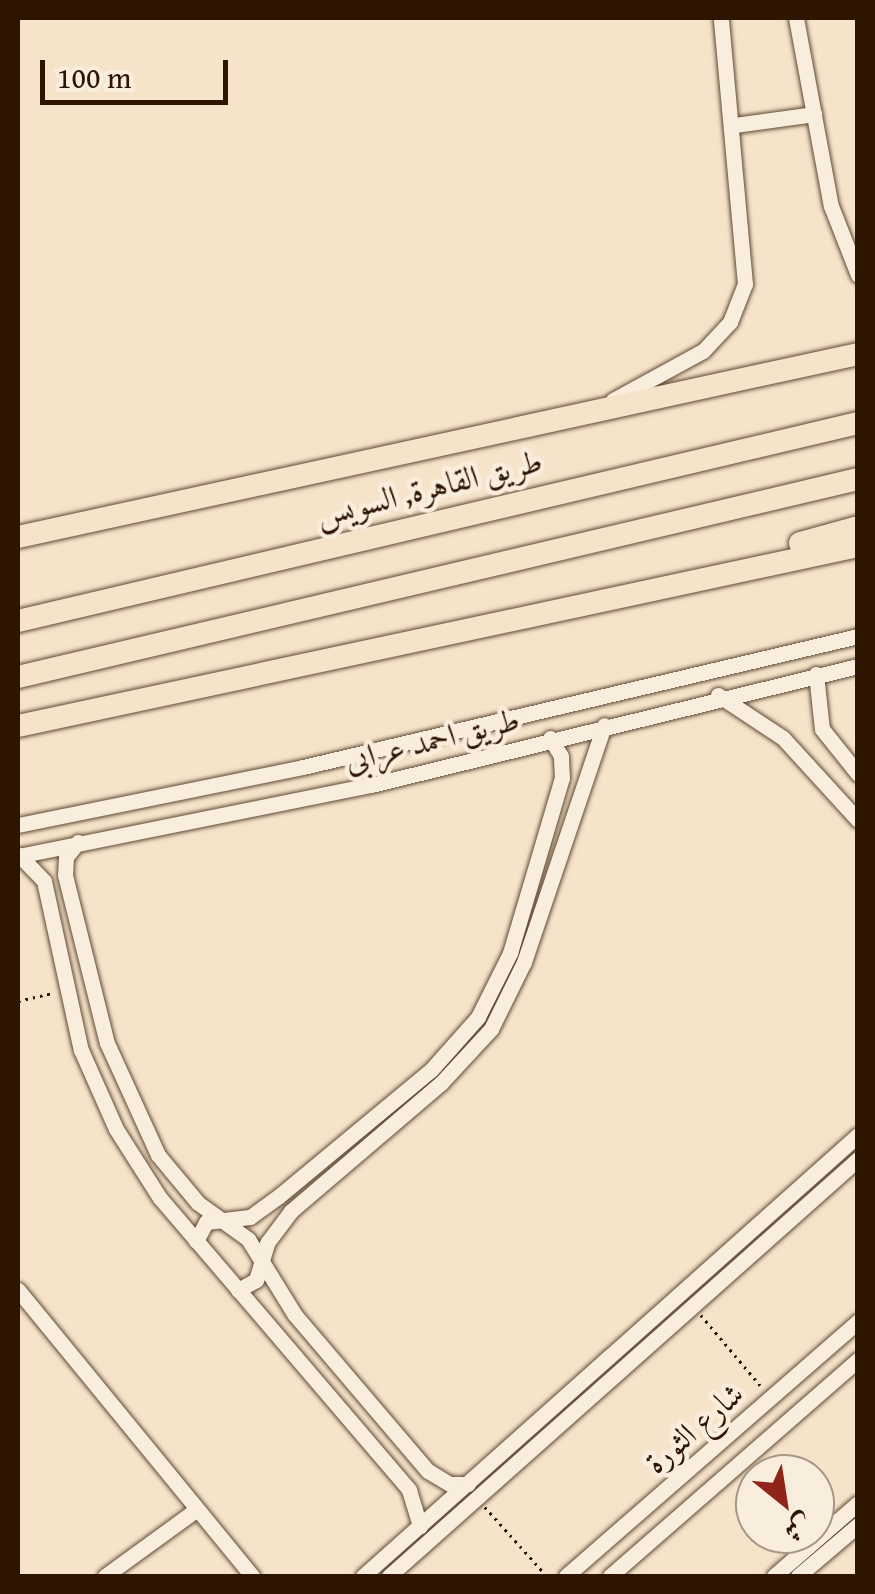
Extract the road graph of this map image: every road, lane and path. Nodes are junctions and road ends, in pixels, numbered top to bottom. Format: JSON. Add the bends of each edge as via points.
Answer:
{"nodes":[{"id":1,"x":722,"y":18,"type":"edge"},
{"id":2,"x":796,"y":18,"type":"edge"},
{"id":3,"x":814,"y":114,"type":"junction"},
{"id":4,"x":735,"y":126,"type":"junction"},
{"id":5,"x":858,"y":275,"type":"edge"},
{"id":6,"x":858,"y":354,"type":"edge"},
{"id":7,"x":570,"y":417,"type":"junction"},
{"id":8,"x":858,"y":422,"type":"edge"},
{"id":9,"x":858,"y":479,"type":"edge"},
{"id":10,"x":858,"y":528,"type":"edge"},
{"id":11,"x":18,"y":538,"type":"edge"},
{"id":12,"x":858,"y":546,"type":"edge"},
{"id":13,"x":687,"y":579,"type":"junction"},
{"id":14,"x":18,"y":621,"type":"edge"},
{"id":15,"x":858,"y":636,"type":"edge"},
{"id":16,"x":858,"y":666,"type":"edge"},
{"id":17,"x":816,"y":674,"type":"junction"},
{"id":18,"x":18,"y":676,"type":"edge"},
{"id":19,"x":718,"y":695,"type":"junction"},
{"id":20,"x":604,"y":724,"type":"junction"},
{"id":21,"x":18,"y":726,"type":"edge"},
{"id":22,"x":550,"y":738,"type":"junction"},
{"id":23,"x":303,"y":766,"type":"junction"},
{"id":24,"x":858,"y":774,"type":"edge"},
{"id":25,"x":562,"y":778,"type":"junction"},
{"id":26,"x":581,"y":778,"type":"junction"},
{"id":27,"x":310,"y":798,"type":"junction"},
{"id":28,"x":854,"y":809,"type":"edge"},
{"id":29,"x":18,"y":825,"type":"edge"},
{"id":30,"x":78,"y":842,"type":"junction"},
{"id":31,"x":18,"y":856,"type":"edge"},
{"id":32,"x":69,"y":889,"type":"junction"},
{"id":33,"x":46,"y":895,"type":"junction"},
{"id":34,"x":68,"y":990,"type":"junction"},
{"id":35,"x":18,"y":1001,"type":"edge"},
{"id":36,"x":858,"y":1135,"type":"edge"},
{"id":37,"x":858,"y":1158,"type":"edge"},
{"id":38,"x":279,"y":1196,"type":"junction"},
{"id":39,"x":291,"y":1211,"type":"junction"},
{"id":40,"x":222,"y":1220,"type":"junction"},
{"id":41,"x":196,"y":1241,"type":"junction"},
{"id":42,"x":262,"y":1263,"type":"junction"},
{"id":43,"x":18,"y":1290,"type":"edge"},
{"id":44,"x":238,"y":1290,"type":"junction"},
{"id":45,"x":693,"y":1306,"type":"junction"},
{"id":46,"x":18,"y":1310,"type":"edge"},
{"id":47,"x":858,"y":1321,"type":"edge"},
{"id":48,"x":42,"y":1328,"type":"junction"},
{"id":49,"x":858,"y":1360,"type":"edge"},
{"id":50,"x":777,"y":1391,"type":"junction"},
{"id":51,"x":803,"y":1408,"type":"junction"},
{"id":52,"x":428,"y":1471,"type":"junction"},
{"id":53,"x":468,"y":1484,"type":"junction"},
{"id":54,"x":409,"y":1490,"type":"junction"},
{"id":55,"x":478,"y":1498,"type":"junction"},
{"id":56,"x":856,"y":1506,"type":"edge"},
{"id":57,"x":196,"y":1510,"type":"junction"},
{"id":58,"x":858,"y":1524,"type":"edge"},
{"id":59,"x":420,"y":1526,"type":"junction"},
{"id":60,"x":105,"y":1576,"type":"edge"},
{"id":61,"x":252,"y":1576,"type":"edge"},
{"id":62,"x":363,"y":1576,"type":"edge"},
{"id":63,"x":389,"y":1576,"type":"edge"},
{"id":64,"x":547,"y":1576,"type":"edge"},
{"id":65,"x":566,"y":1576,"type":"edge"},
{"id":66,"x":610,"y":1576,"type":"edge"},
{"id":67,"x":774,"y":1576,"type":"edge"},
{"id":68,"x":798,"y":1576,"type":"edge"}],
"edges":[{"from":1,"to":4,"type":"street"},
{"from":2,"to":3,"type":"street"},
{"from":3,"to":4,"type":"street"},
{"from":3,"to":5,"type":"street","via":[[836,223]]},
{"from":4,"to":7,"type":"street","via":[[746,265],[730,322],[678,367]]},
{"from":6,"to":7,"type":"highway","name":"طريق القاهرة, السويس"},
{"from":7,"to":11,"type":"highway","name":"طريق القاهرة, السويس"},
{"from":8,"to":14,"type":"highway","name":"طريق القاهرة, السويس"},
{"from":9,"to":18,"type":"highway"},
{"from":10,"to":13,"type":"highway"},
{"from":12,"to":13,"type":"highway"},
{"from":13,"to":21,"type":"highway"},
{"from":15,"to":23,"type":"street","name":"طريق احمد عرابى"},
{"from":16,"to":17,"type":"street","name":"طريق احمد عرابى"},
{"from":17,"to":19,"type":"street","name":"طريق احمد عرابى"},
{"from":17,"to":24,"type":"street","via":[[822,729]]},
{"from":19,"to":20,"type":"street","name":"طريق احمد عرابى"},
{"from":19,"to":28,"type":"street","via":[[772,728]]},
{"from":20,"to":22,"type":"street","name":"طريق احمد عرابى"},
{"from":20,"to":26,"type":"street"},
{"from":22,"to":25,"type":"street","via":[[561,756]]},
{"from":22,"to":27,"type":"street","name":"طريق احمد عرابى"},
{"from":23,"to":27,"type":"street"},
{"from":23,"to":29,"type":"street","name":"طريق احمد عرابى"},
{"from":25,"to":26,"type":"street"},
{"from":25,"to":38,"type":"street","via":[[510,954],[478,1017],[432,1070]]},
{"from":26,"to":39,"type":"street","via":[[524,962],[491,1030],[441,1084]]},
{"from":27,"to":30,"type":"street","name":"طريق احمد عرابى"},
{"from":30,"to":31,"type":"street","name":"طريق احمد عرابى"},
{"from":30,"to":32,"type":"street","via":[[64,866]]},
{"from":31,"to":33,"type":"street","via":[[40,872]]},
{"from":32,"to":33,"type":"street"},
{"from":32,"to":40,"type":"street","via":[[107,1043],[138,1119],[188,1193]]},
{"from":33,"to":34,"type":"street"},
{"from":34,"to":35,"type":"path"},
{"from":34,"to":41,"type":"street","via":[[96,1091],[137,1165]]},
{"from":36,"to":53,"type":"street"},
{"from":37,"to":45,"type":"street"},
{"from":38,"to":39,"type":"street"},
{"from":38,"to":40,"type":"street","via":[[250,1217]]},
{"from":39,"to":42,"type":"street","via":[[267,1243]]},
{"from":40,"to":41,"type":"street","via":[[201,1225]]},
{"from":40,"to":42,"type":"street","via":[[248,1239]]},
{"from":41,"to":44,"type":"street"},
{"from":42,"to":44,"type":"street","via":[[256,1280]]},
{"from":42,"to":52,"type":"street","via":[[295,1315]]},
{"from":43,"to":48,"type":"street"},
{"from":44,"to":54,"type":"street"},
{"from":45,"to":50,"type":"path"},
{"from":45,"to":55,"type":"street"},
{"from":46,"to":48,"type":"street"},
{"from":47,"to":50,"type":"street","name":"شارع الثورة"},
{"from":48,"to":57,"type":"street"},
{"from":49,"to":51,"type":"street","name":"شارع الثورة"},
{"from":50,"to":51,"type":"street"},
{"from":50,"to":65,"type":"street","name":"شارع الثورة"},
{"from":51,"to":66,"type":"street","name":"شارع الثورة"},
{"from":52,"to":53,"type":"street","via":[[441,1482]]},
{"from":52,"to":54,"type":"street","via":[[426,1488]]},
{"from":53,"to":59,"type":"street"},
{"from":54,"to":59,"type":"street"},
{"from":55,"to":63,"type":"street"},
{"from":55,"to":64,"type":"path"},
{"from":56,"to":67,"type":"street"},
{"from":57,"to":60,"type":"street"},
{"from":57,"to":61,"type":"street"},
{"from":58,"to":68,"type":"street"},
{"from":59,"to":62,"type":"street"}]}
